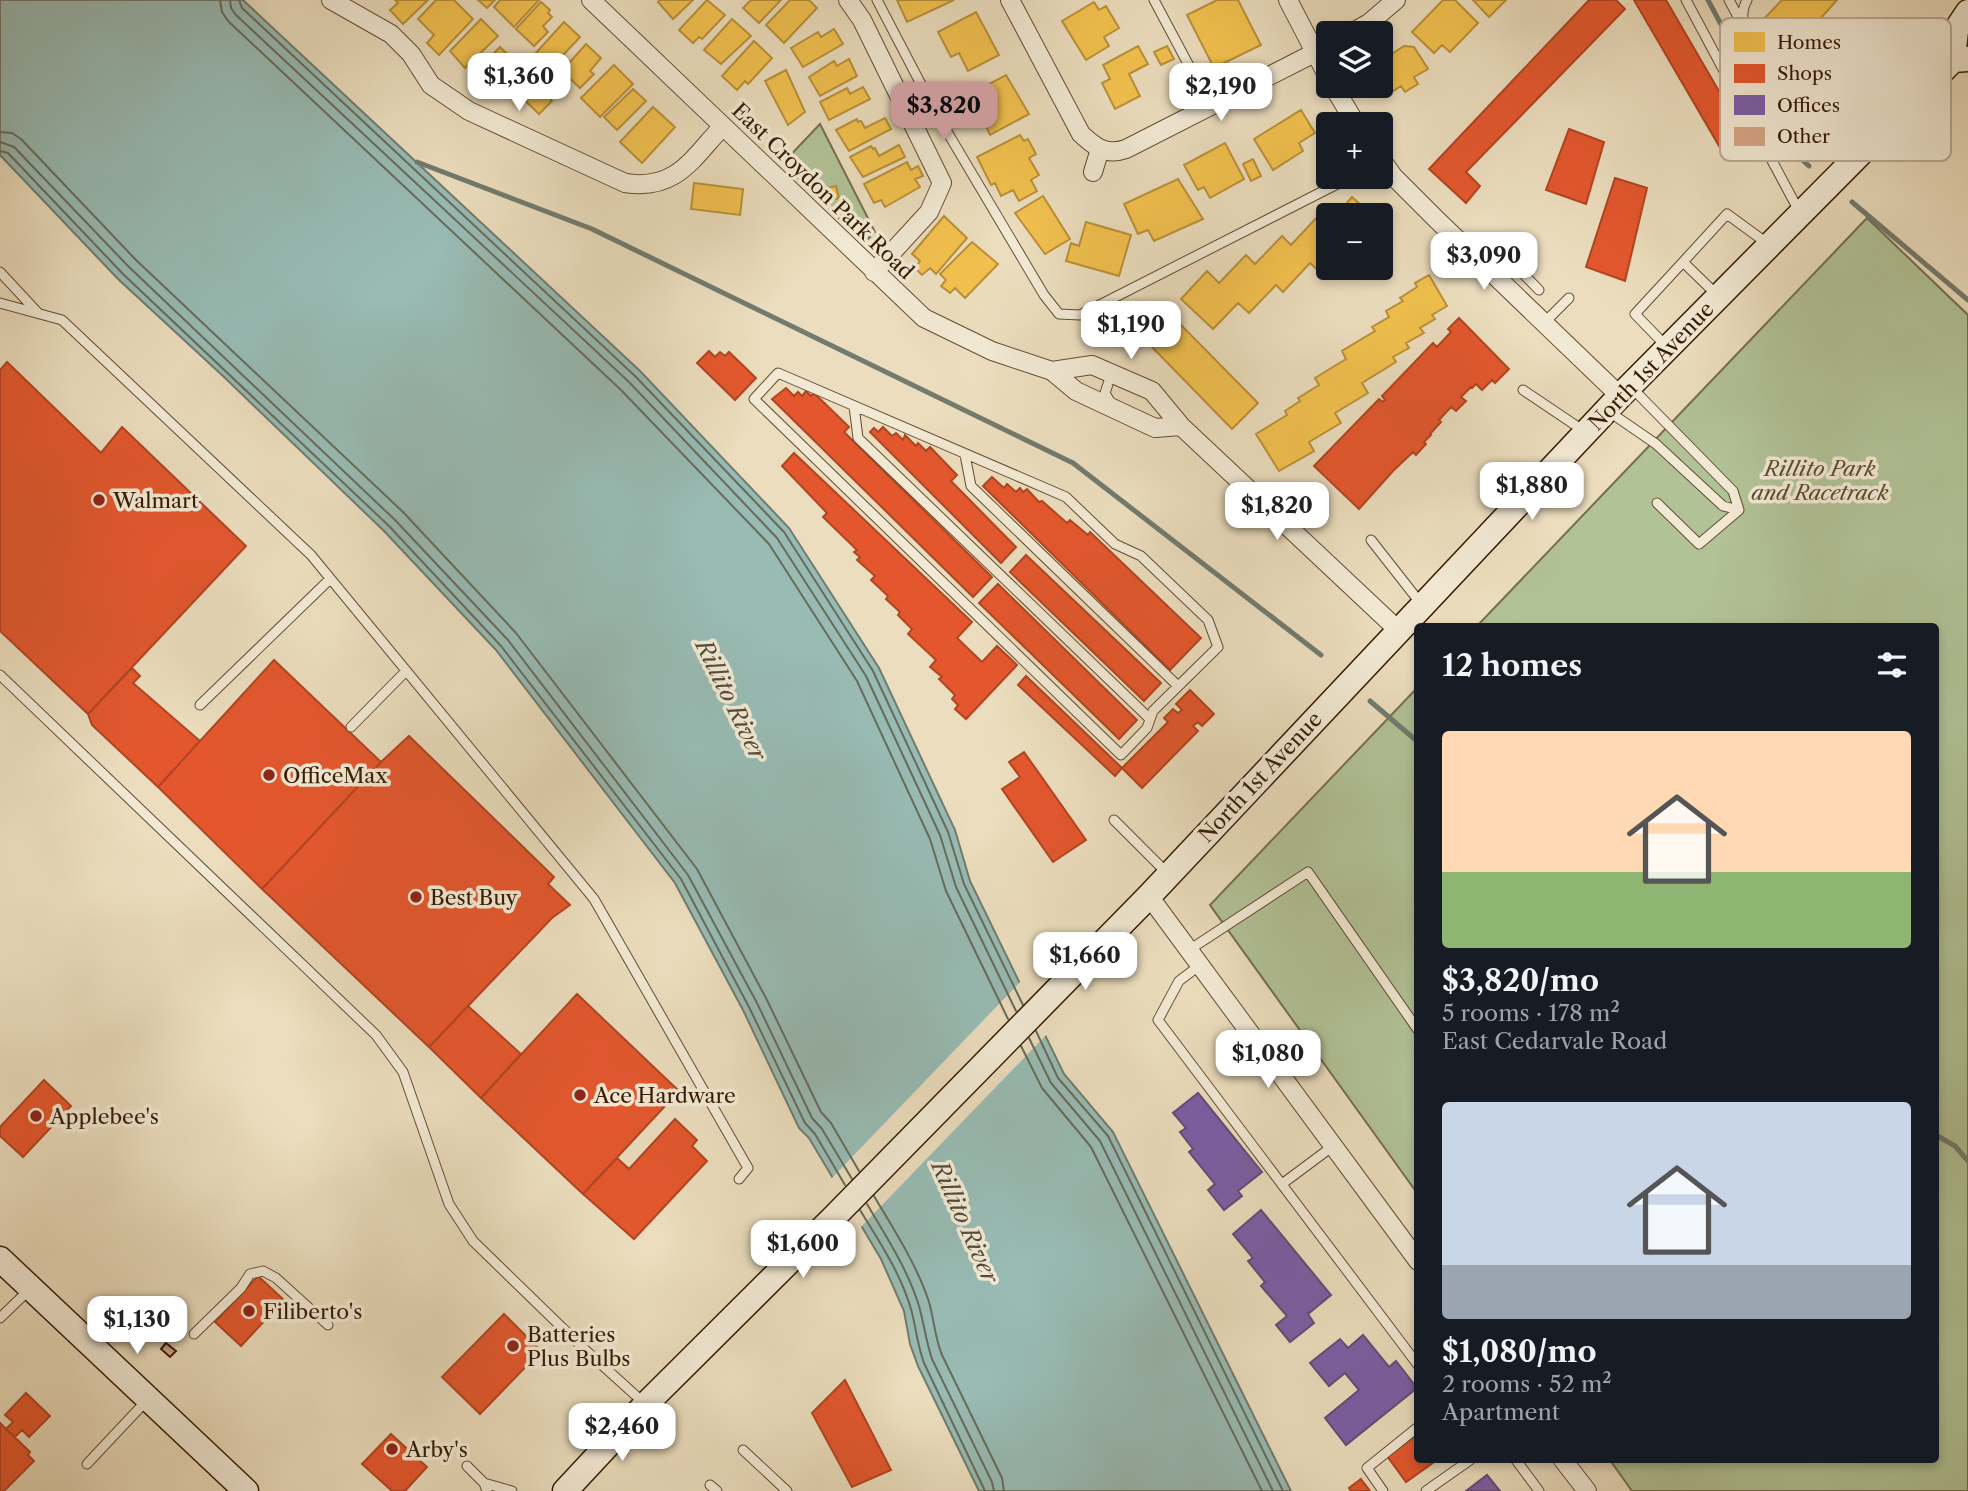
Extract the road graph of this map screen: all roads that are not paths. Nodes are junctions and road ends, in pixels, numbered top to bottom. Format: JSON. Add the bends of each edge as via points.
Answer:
{"nodes":[{"id":1,"x":331,"y":0,"type":"edge"},
{"id":2,"x":591,"y":0,"type":"edge"},
{"id":3,"x":848,"y":0,"type":"edge"},
{"id":4,"x":877,"y":0,"type":"edge"},
{"id":5,"x":1010,"y":0,"type":"edge"},
{"id":6,"x":1154,"y":0,"type":"edge"},
{"id":7,"x":1288,"y":0,"type":"edge"},
{"id":8,"x":1396,"y":0,"type":"edge"},
{"id":9,"x":1686,"y":0,"type":"edge"},
{"id":10,"x":1729,"y":0,"type":"edge"},
{"id":11,"x":1747,"y":0,"type":"edge"},
{"id":12,"x":1968,"y":12,"type":"edge"},
{"id":13,"x":1738,"y":18,"type":"edge"},
{"id":14,"x":1741,"y":18,"type":"edge"},
{"id":15,"x":1371,"y":21,"type":"edge"},
{"id":16,"x":1316,"y":41,"type":"edge"},
{"id":17,"x":1316,"y":53,"type":"edge"},
{"id":18,"x":1960,"y":62,"type":"edge"},
{"id":19,"x":1720,"y":64,"type":"edge"},
{"id":20,"x":1211,"y":107,"type":"junction"},
{"id":21,"x":723,"y":126,"type":"junction"},
{"id":22,"x":1102,"y":150,"type":"junction"},
{"id":23,"x":1772,"y":161,"type":"edge"},
{"id":24,"x":1841,"y":161,"type":"edge"},
{"id":25,"x":1853,"y":161,"type":"edge"},
{"id":26,"x":1847,"y":167,"type":"junction"},
{"id":27,"x":1093,"y":172,"type":"dead end"},
{"id":28,"x":1393,"y":176,"type":"edge"},
{"id":29,"x":1327,"y":189,"type":"edge"},
{"id":30,"x":1800,"y":214,"type":"junction"},
{"id":31,"x":1769,"y":245,"type":"junction"},
{"id":32,"x":1477,"y":258,"type":"junction"},
{"id":33,"x":1683,"y":262,"type":"junction"},
{"id":34,"x":0,"y":272,"type":"edge"},
{"id":35,"x":874,"y":272,"type":"junction"},
{"id":36,"x":1539,"y":290,"type":"dead end"},
{"id":37,"x":1719,"y":296,"type":"junction"},
{"id":38,"x":1569,"y":298,"type":"dead end"},
{"id":39,"x":0,"y":303,"type":"edge"},
{"id":40,"x":39,"y":314,"type":"junction"},
{"id":41,"x":1544,"y":323,"type":"junction"},
{"id":42,"x":1667,"y":348,"type":"junction"},
{"id":43,"x":1052,"y":371,"type":"junction"},
{"id":44,"x":1118,"y":376,"type":"junction"},
{"id":45,"x":1523,"y":390,"type":"dead end"},
{"id":46,"x":1619,"y":398,"type":"junction"},
{"id":47,"x":854,"y":406,"type":"junction"},
{"id":48,"x":1114,"y":409,"type":"junction"},
{"id":49,"x":1181,"y":426,"type":"junction"},
{"id":50,"x":1586,"y":432,"type":"junction"},
{"id":51,"x":965,"y":455,"type":"junction"},
{"id":52,"x":1657,"y":503,"type":"dead end"},
{"id":53,"x":1739,"y":510,"type":"junction"},
{"id":54,"x":1371,"y":540,"type":"dead end"},
{"id":55,"x":330,"y":579,"type":"junction"},
{"id":56,"x":1422,"y":605,"type":"junction"},
{"id":57,"x":1398,"y":630,"type":"junction"},
{"id":58,"x":406,"y":671,"type":"junction"},
{"id":59,"x":0,"y":674,"type":"edge"},
{"id":60,"x":1178,"y":687,"type":"junction"},
{"id":61,"x":200,"y":705,"type":"dead end"},
{"id":62,"x":1150,"y":719,"type":"junction"},
{"id":63,"x":351,"y":727,"type":"dead end"},
{"id":64,"x":1114,"y":820,"type":"dead end"},
{"id":65,"x":1169,"y":875,"type":"junction"},
{"id":66,"x":1149,"y":896,"type":"junction"},
{"id":67,"x":1189,"y":950,"type":"junction"},
{"id":68,"x":1200,"y":965,"type":"junction"},
{"id":69,"x":1414,"y":1024,"type":"edge"},
{"id":70,"x":1333,"y":1146,"type":"junction"},
{"id":71,"x":738,"y":1179,"type":"dead end"},
{"id":72,"x":1282,"y":1184,"type":"junction"},
{"id":73,"x":1414,"y":1256,"type":"edge"},
{"id":74,"x":0,"y":1259,"type":"edge"},
{"id":75,"x":31,"y":1288,"type":"junction"},
{"id":76,"x":0,"y":1318,"type":"edge"},
{"id":77,"x":328,"y":1325,"type":"dead end"},
{"id":78,"x":194,"y":1334,"type":"dead end"},
{"id":79,"x":1414,"y":1360,"type":"edge"},
{"id":80,"x":148,"y":1398,"type":"junction"},
{"id":81,"x":646,"y":1404,"type":"junction"},
{"id":82,"x":1414,"y":1430,"type":"edge"},
{"id":83,"x":743,"y":1450,"type":"dead end"},
{"id":84,"x":1466,"y":1463,"type":"edge"},
{"id":85,"x":1518,"y":1463,"type":"edge"},
{"id":86,"x":1565,"y":1463,"type":"edge"},
{"id":87,"x":87,"y":1464,"type":"dead end"},
{"id":88,"x":467,"y":1466,"type":"dead end"},
{"id":89,"x":486,"y":1487,"type":"edge"},
{"id":90,"x":571,"y":1489,"type":"edge"},
{"id":91,"x":242,"y":1490,"type":"edge"},
{"id":92,"x":512,"y":1491,"type":"edge"},
{"id":93,"x":787,"y":1491,"type":"edge"},
{"id":94,"x":1382,"y":1491,"type":"edge"},
{"id":95,"x":1426,"y":1491,"type":"edge"},
{"id":96,"x":1539,"y":1491,"type":"edge"},
{"id":97,"x":1587,"y":1491,"type":"edge"}],
"edges":[{"from":1,"to":21,"type":"street","via":[[391,34],[431,85],[449,100],[625,183],[640,186],[675,177]]},
{"from":2,"to":21,"type":"street","name":"East Croydon Park Road"},
{"from":3,"to":35,"type":"street","via":[[942,183],[929,212]]},
{"from":4,"to":29,"type":"lane","via":[[936,113],[1059,314],[1080,315]]},
{"from":5,"to":22,"type":"street","via":[[1081,134]]},
{"from":6,"to":20,"type":"lane"},
{"from":7,"to":16,"type":"street"},
{"from":8,"to":15,"type":"street"},
{"from":9,"to":19,"type":"lane"},
{"from":10,"to":13,"type":"lane"},
{"from":11,"to":14,"type":"lane"},
{"from":12,"to":18,"type":"main road","name":"North 1st Avenue","via":[[1956,30]]},
{"from":17,"to":20,"type":"street"},
{"from":20,"to":22,"type":"street","via":[[1126,149],[1115,153]]},
{"from":21,"to":35,"type":"street","name":"East Croydon Park Road"},
{"from":22,"to":27,"type":"street"},
{"from":23,"to":30,"type":"lane"},
{"from":24,"to":26,"type":"lane"},
{"from":25,"to":26,"type":"main road","name":"North 1st Avenue"},
{"from":26,"to":30,"type":"main road","name":"North 1st Avenue"},
{"from":28,"to":32,"type":"street"},
{"from":30,"to":31,"type":"main road","name":"North 1st Avenue"},
{"from":31,"to":33,"type":"lane","via":[[1727,214]]},
{"from":31,"to":37,"type":"main road","name":"North 1st Avenue"},
{"from":32,"to":36,"type":"lane","via":[[1492,242]]},
{"from":32,"to":41,"type":"street"},
{"from":33,"to":37,"type":"lane"},
{"from":33,"to":42,"type":"lane","via":[[1635,314]]},
{"from":34,"to":40,"type":"lane"},
{"from":35,"to":43,"type":"street","name":"East Croydon Park Road","via":[[924,318],[992,352]]},
{"from":37,"to":42,"type":"main road","name":"North 1st Avenue"},
{"from":38,"to":41,"type":"lane"},
{"from":39,"to":40,"type":"lane"},
{"from":40,"to":55,"type":"lane","via":[[62,320],[311,555]]},
{"from":41,"to":46,"type":"street"},
{"from":42,"to":46,"type":"main road","name":"North 1st Avenue"},
{"from":43,"to":44,"type":"street","name":"East Croydon Park Road","via":[[1092,365]]},
{"from":43,"to":48,"type":"street","name":"East Croydon Park Road","via":[[1076,391]]},
{"from":44,"to":48,"type":"lane","via":[[1109,381],[1105,394]]},
{"from":44,"to":49,"type":"street","name":"East Croydon Park Road","via":[[1152,391]]},
{"from":45,"to":50,"type":"lane"},
{"from":46,"to":50,"type":"main road","name":"North 1st Avenue"},
{"from":46,"to":53,"type":"lane","via":[[1656,444],[1723,506]]},
{"from":46,"to":53,"type":"lane","via":[[1733,491]]},
{"from":47,"to":51,"type":"lane"},
{"from":47,"to":62,"type":"lane","via":[[858,438]]},
{"from":47,"to":62,"type":"lane","via":[[778,373],[754,398],[1121,755]]},
{"from":48,"to":49,"type":"street","name":"East Croydon Park Road","via":[[1155,428]]},
{"from":49,"to":57,"type":"street","name":"East Croydon Park Road"},
{"from":50,"to":56,"type":"main road","name":"North 1st Avenue"},
{"from":51,"to":60,"type":"lane","via":[[971,486]]},
{"from":51,"to":60,"type":"lane","via":[[1066,497],[1115,544],[1141,556],[1208,620],[1218,646]]},
{"from":52,"to":53,"type":"lane","via":[[1699,544]]},
{"from":54,"to":56,"type":"lane"},
{"from":55,"to":58,"type":"lane"},
{"from":55,"to":61,"type":"lane"},
{"from":56,"to":57,"type":"main road","name":"North 1st Avenue"},
{"from":57,"to":65,"type":"main road","name":"North 1st Avenue"},
{"from":58,"to":63,"type":"lane"},
{"from":58,"to":71,"type":"lane","via":[[594,899],[748,1168]]},
{"from":59,"to":81,"type":"lane","via":[[376,1035],[403,1072],[449,1204],[473,1241]]},
{"from":60,"to":62,"type":"lane"},
{"from":64,"to":65,"type":"lane"},
{"from":65,"to":66,"type":"main road","name":"North 1st Avenue"},
{"from":66,"to":67,"type":"street"},
{"from":66,"to":81,"type":"main road","name":"North 1st Avenue"},
{"from":67,"to":68,"type":"street"},
{"from":67,"to":69,"type":"lane","via":[[1308,872]]},
{"from":68,"to":70,"type":"street"},
{"from":68,"to":72,"type":"lane","via":[[1179,981],[1158,1020]]},
{"from":70,"to":72,"type":"lane"},
{"from":70,"to":73,"type":"street"},
{"from":72,"to":79,"type":"lane"},
{"from":74,"to":75,"type":"main road"},
{"from":75,"to":76,"type":"lane"},
{"from":75,"to":80,"type":"main road"},
{"from":77,"to":78,"type":"lane","via":[[263,1271],[250,1274]]},
{"from":80,"to":87,"type":"lane"},
{"from":80,"to":91,"type":"main road"},
{"from":81,"to":90,"type":"main road","name":"North 1st Avenue"},
{"from":82,"to":94,"type":"lane","via":[[1367,1468]]},
{"from":83,"to":93,"type":"lane"},
{"from":84,"to":95,"type":"lane"},
{"from":85,"to":96,"type":"lane"},
{"from":86,"to":97,"type":"street"},
{"from":88,"to":89,"type":"lane"},
{"from":89,"to":92,"type":"lane"}]}
